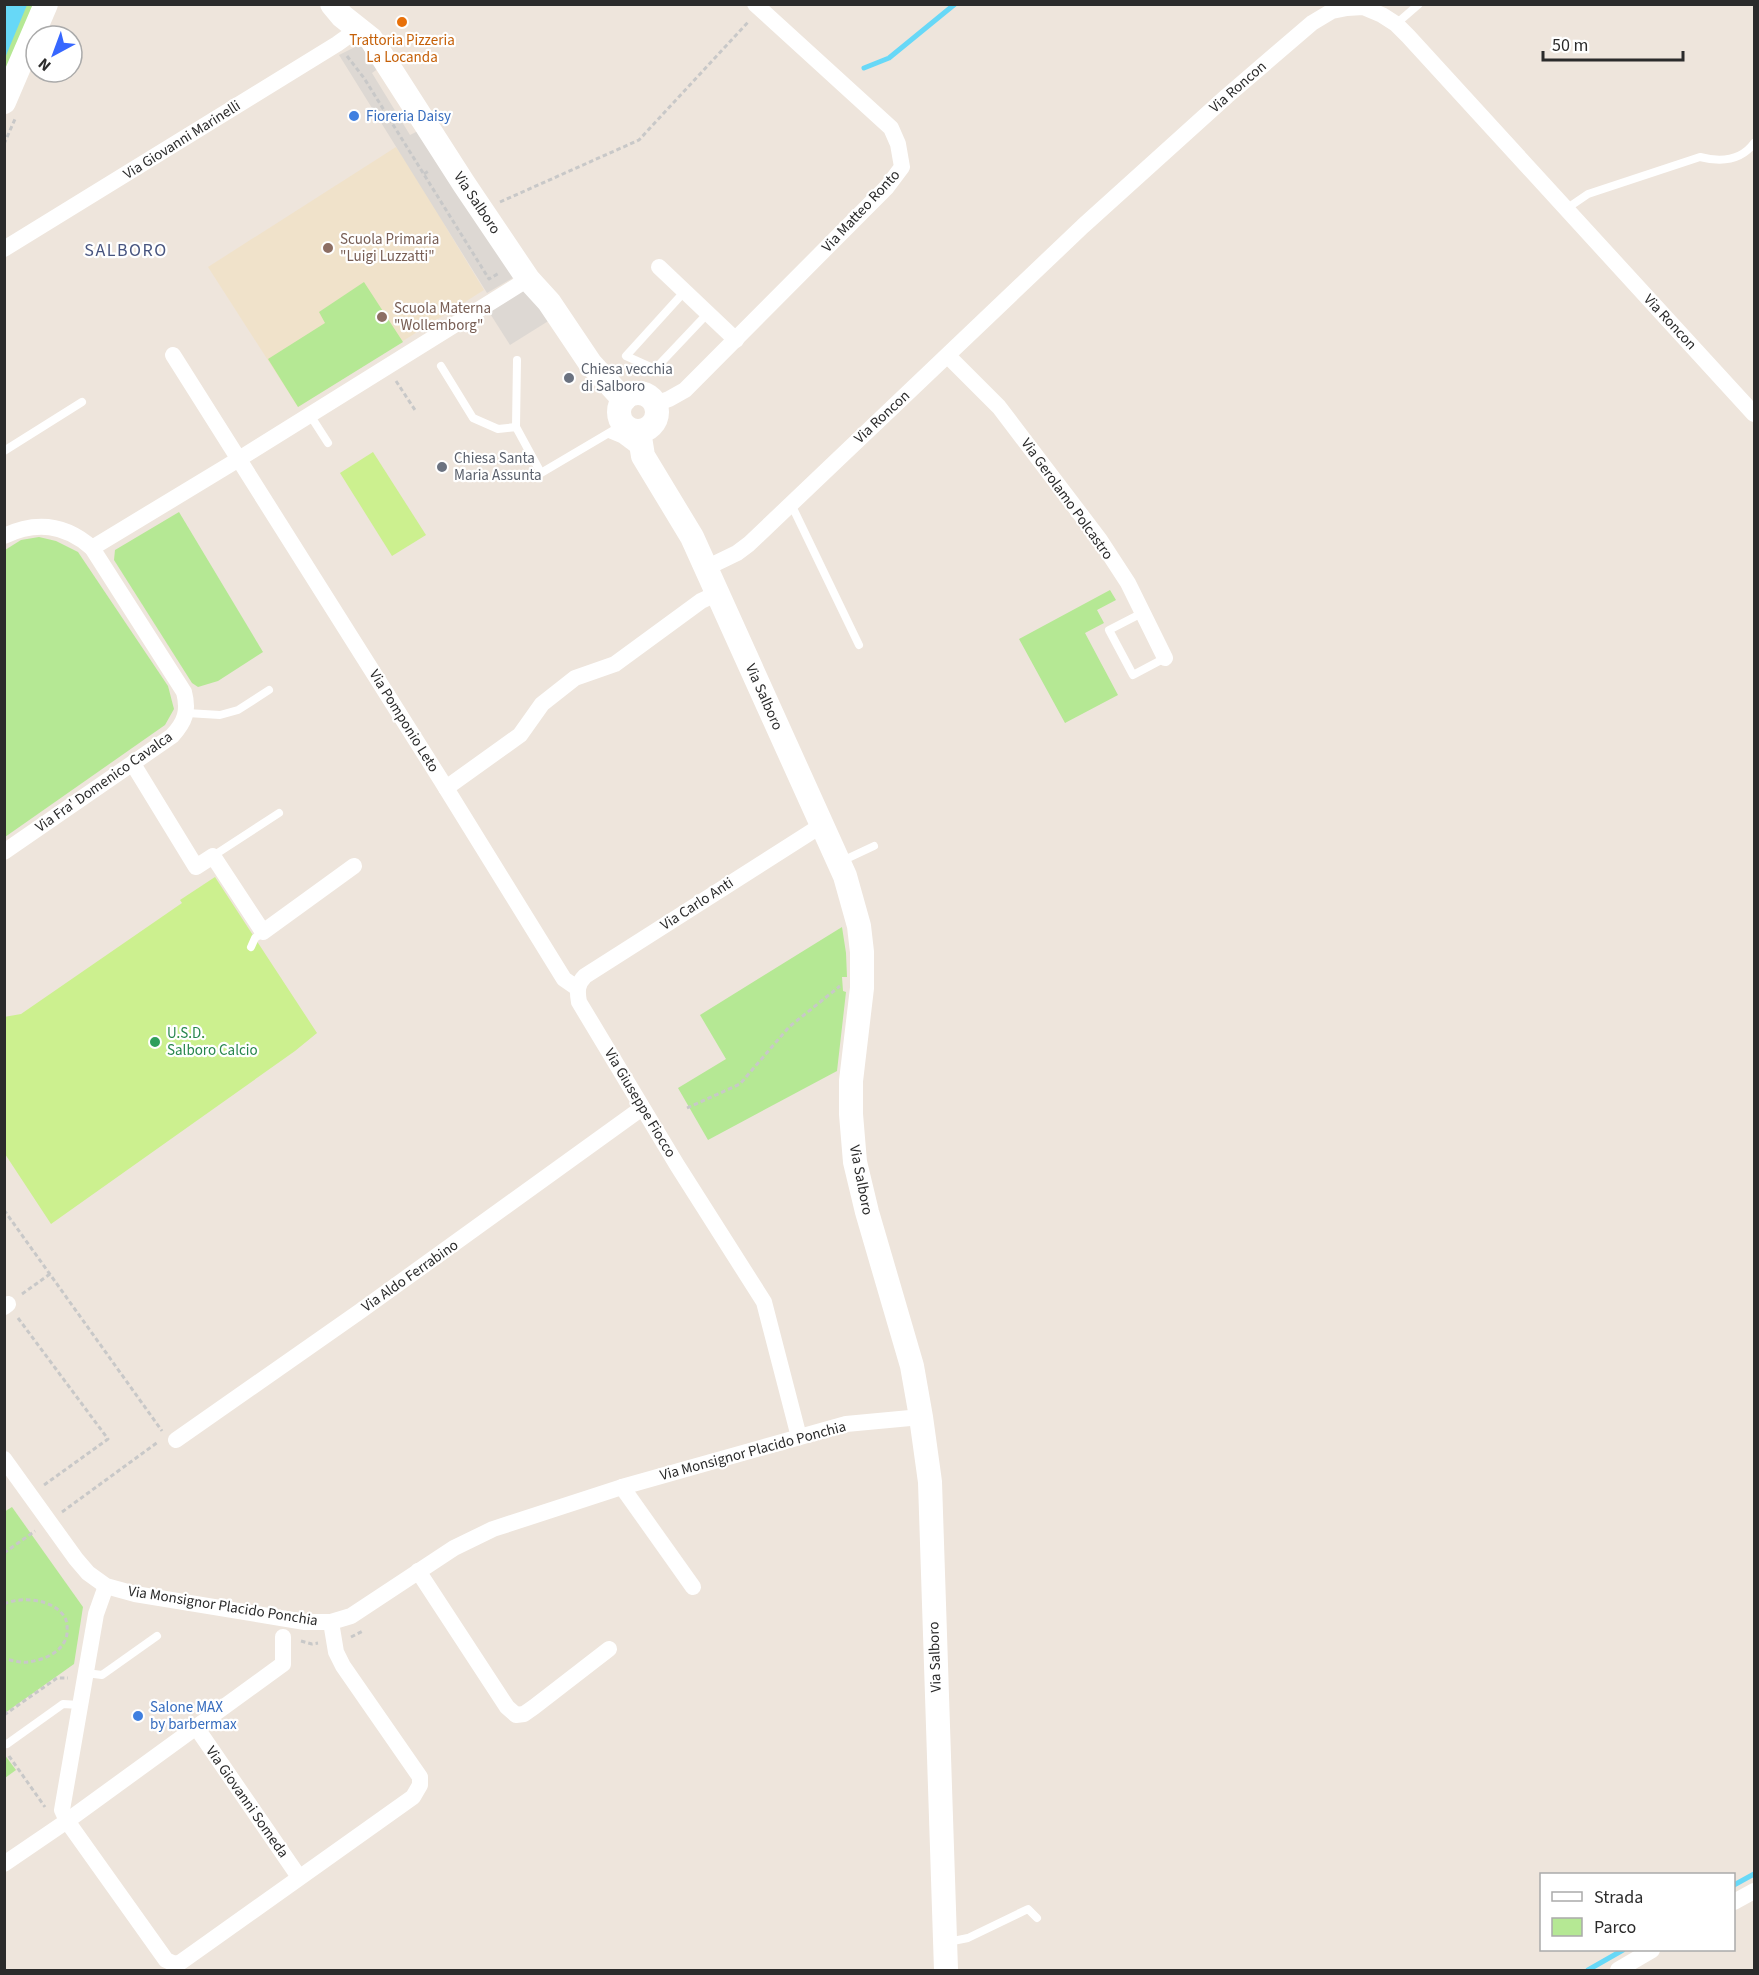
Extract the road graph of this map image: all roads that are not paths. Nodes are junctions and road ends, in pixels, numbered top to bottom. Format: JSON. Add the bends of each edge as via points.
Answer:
{"nodes":[{"id":1,"x":46,"y":4,"type":"edge"},
{"id":2,"x":332,"y":4,"type":"edge"},
{"id":3,"x":1419,"y":4,"type":"edge"},
{"id":4,"x":758,"y":7,"type":"edge"},
{"id":5,"x":1396,"y":24,"type":"junction"},
{"id":6,"x":357,"y":27,"type":"junction"},
{"id":7,"x":4,"y":102,"type":"edge"},
{"id":8,"x":1755,"y":143,"type":"edge"},
{"id":9,"x":1566,"y":209,"type":"junction"},
{"id":10,"x":4,"y":249,"type":"edge"},
{"id":11,"x":659,"y":267,"type":"dead end"},
{"id":12,"x":528,"y":279,"type":"junction"},
{"id":13,"x":685,"y":291,"type":"junction"},
{"id":14,"x":709,"y":313,"type":"junction"},
{"id":15,"x":736,"y":340,"type":"junction"},
{"id":16,"x":173,"y":356,"type":"dead end"},
{"id":17,"x":948,"y":356,"type":"junction"},
{"id":18,"x":517,"y":360,"type":"dead end"},
{"id":19,"x":441,"y":366,"type":"dead end"},
{"id":20,"x":624,"y":400,"type":"junction"},
{"id":21,"x":82,"y":402,"type":"dead end"},
{"id":22,"x":655,"y":404,"type":"junction"},
{"id":23,"x":1755,"y":414,"type":"edge"},
{"id":24,"x":310,"y":415,"type":"junction"},
{"id":25,"x":516,"y":427,"type":"junction"},
{"id":26,"x":624,"y":430,"type":"junction"},
{"id":27,"x":328,"y":443,"type":"dead end"},
{"id":28,"x":4,"y":451,"type":"edge"},
{"id":29,"x":238,"y":459,"type":"junction"},
{"id":30,"x":791,"y":504,"type":"junction"},
{"id":31,"x":4,"y":536,"type":"edge"},
{"id":32,"x":92,"y":548,"type":"junction"},
{"id":33,"x":706,"y":568,"type":"junction"},
{"id":34,"x":718,"y":593,"type":"junction"},
{"id":35,"x":1142,"y":613,"type":"junction"},
{"id":36,"x":859,"y":645,"type":"dead end"},
{"id":37,"x":1165,"y":658,"type":"joint"},
{"id":38,"x":269,"y":690,"type":"dead end"},
{"id":39,"x":187,"y":713,"type":"junction"},
{"id":40,"x":133,"y":764,"type":"junction"},
{"id":41,"x":446,"y":788,"type":"junction"},
{"id":42,"x":279,"y":813,"type":"dead end"},
{"id":43,"x":822,"y":825,"type":"junction"},
{"id":44,"x":874,"y":846,"type":"dead end"},
{"id":45,"x":4,"y":852,"type":"edge"},
{"id":46,"x":213,"y":856,"type":"junction"},
{"id":47,"x":839,"y":863,"type":"junction"},
{"id":48,"x":354,"y":866,"type":"dead end"},
{"id":49,"x":263,"y":932,"type":"junction"},
{"id":50,"x":251,"y":947,"type":"dead end"},
{"id":51,"x":577,"y":988,"type":"junction"},
{"id":52,"x":642,"y":1108,"type":"junction"},
{"id":53,"x":921,"y":1416,"type":"junction"},
{"id":54,"x":799,"y":1437,"type":"junction"},
{"id":55,"x":171,"y":1439,"type":"road end"},
{"id":56,"x":4,"y":1459,"type":"edge"},
{"id":57,"x":622,"y":1487,"type":"junction"},
{"id":58,"x":417,"y":1571,"type":"junction"},
{"id":59,"x":106,"y":1586,"type":"junction"},
{"id":60,"x":693,"y":1587,"type":"dead end"},
{"id":61,"x":331,"y":1622,"type":"junction"},
{"id":62,"x":157,"y":1636,"type":"dead end"},
{"id":63,"x":282,"y":1636,"type":"road end"},
{"id":64,"x":609,"y":1649,"type":"dead end"},
{"id":65,"x":79,"y":1675,"type":"junction"},
{"id":66,"x":79,"y":1705,"type":"junction"},
{"id":67,"x":196,"y":1727,"type":"junction"},
{"id":68,"x":6,"y":1747,"type":"edge"},
{"id":69,"x":63,"y":1824,"type":"junction"},
{"id":70,"x":4,"y":1864,"type":"edge"},
{"id":71,"x":299,"y":1877,"type":"junction"},
{"id":72,"x":1755,"y":1891,"type":"edge"},
{"id":73,"x":1735,"y":1901,"type":"edge"},
{"id":74,"x":1037,"y":1918,"type":"dead end"},
{"id":75,"x":945,"y":1943,"type":"junction"},
{"id":76,"x":1650,"y":1951,"type":"edge"},
{"id":77,"x":169,"y":1967,"type":"edge"},
{"id":78,"x":946,"y":1971,"type":"edge"},
{"id":79,"x":1618,"y":1971,"type":"edge"}],
"edges":[{"from":1,"to":7,"type":"street"},
{"from":2,"to":6,"type":"street","name":"Via Salboro"},
{"from":3,"to":5,"type":"lane"},
{"from":4,"to":15,"type":"street","name":"Via Matteo Ronto","via":[[891,128],[902,167],[887,187]]},
{"from":5,"to":9,"type":"street","name":"Via Roncon"},
{"from":5,"to":17,"type":"street","name":"Via Roncon","via":[[1363,8],[1332,11],[1312,23],[1083,226]]},
{"from":6,"to":10,"type":"street","name":"Via Giovanni Marinelli","via":[[337,44]]},
{"from":6,"to":12,"type":"street","name":"Via Salboro","via":[[376,48]]},
{"from":8,"to":9,"type":"lane","via":[[1749,151],[1731,159],[1700,157],[1588,194]]},
{"from":9,"to":23,"type":"street","name":"Via Roncon"},
{"from":11,"to":13,"type":"street"},
{"from":12,"to":20,"type":"street","name":"Via Salboro","via":[[549,302],[595,369]]},
{"from":12,"to":24,"type":"street"},
{"from":13,"to":14,"type":"street"},
{"from":13,"to":14,"type":"lane","via":[[626,356],[655,369]]},
{"from":14,"to":15,"type":"street"},
{"from":15,"to":22,"type":"street","name":"Via Matteo Ronto","via":[[685,390]]},
{"from":16,"to":29,"type":"street","name":"Via Pomponio Leto"},
{"from":17,"to":30,"type":"street","name":"Via Roncon"},
{"from":17,"to":35,"type":"street","name":"Via Gerolamo Polcastro","via":[[999,407],[1093,531],[1128,583]]},
{"from":18,"to":25,"type":"lane"},
{"from":19,"to":25,"type":"lane","via":[[473,418],[498,429]]},
{"from":20,"to":22,"type":"street","via":[[641,394]]},
{"from":20,"to":26,"type":"street","name":"Via Salboro","via":[[620,414]]},
{"from":21,"to":28,"type":"lane"},
{"from":22,"to":26,"type":"street","via":[[651,427]]},
{"from":24,"to":27,"type":"lane"},
{"from":24,"to":29,"type":"street"},
{"from":25,"to":26,"type":"lane","via":[[541,473]]},
{"from":26,"to":33,"type":"street","name":"Via Salboro","via":[[692,537]]},
{"from":29,"to":32,"type":"street"},
{"from":29,"to":41,"type":"street","name":"Via Pomponio Leto"},
{"from":30,"to":33,"type":"street","name":"Via Roncon","via":[[737,553]]},
{"from":30,"to":36,"type":"lane"},
{"from":31,"to":32,"type":"street","via":[[43,525],[80,537]]},
{"from":32,"to":39,"type":"street","via":[[184,692]]},
{"from":33,"to":34,"type":"street","name":"Via Salboro"},
{"from":34,"to":41,"type":"street","name":"Via Pomponio Leto","via":[[701,601],[615,664],[575,678],[542,704],[520,735]]},
{"from":34,"to":43,"type":"street","name":"Via Salboro"},
{"from":35,"to":37,"type":"street","name":"Via Gerolamo Polcastro"},
{"from":35,"to":37,"type":"lane","via":[[1109,630],[1133,675]]},
{"from":38,"to":39,"type":"lane","via":[[238,710],[220,715]]},
{"from":39,"to":40,"type":"street","name":"Via Fra' Domenico Cavalca","via":[[172,736]]},
{"from":40,"to":45,"type":"street","name":"Via Fra' Domenico Cavalca"},
{"from":40,"to":46,"type":"street","via":[[196,867]]},
{"from":41,"to":51,"type":"street","name":"Via Giuseppe Fiocco","via":[[564,979]]},
{"from":42,"to":46,"type":"lane"},
{"from":43,"to":47,"type":"street","name":"Via Salboro"},
{"from":43,"to":51,"type":"street","name":"Via Carlo Anti","via":[[585,976]]},
{"from":44,"to":47,"type":"lane"},
{"from":46,"to":49,"type":"street"},
{"from":47,"to":53,"type":"street","name":"Via Salboro","via":[[859,926],[862,952],[862,988],[851,1081],[855,1162],[912,1366]]},
{"from":48,"to":49,"type":"street"},
{"from":49,"to":50,"type":"lane"},
{"from":51,"to":52,"type":"street","name":"Via Giuseppe Fiocco","via":[[579,1002]]},
{"from":52,"to":54,"type":"street","name":"Via Giuseppe Fiocco","via":[[764,1302]]},
{"from":52,"to":55,"type":"street","name":"Via Aldo Ferrabino","via":[[369,1305]]},
{"from":53,"to":54,"type":"street","name":"Via Monsignor Placido Ponchia","via":[[846,1424]]},
{"from":53,"to":75,"type":"street","name":"Via Salboro","via":[[930,1482]]},
{"from":54,"to":57,"type":"street","name":"Via Monsignor Placido Ponchia"},
{"from":56,"to":59,"type":"street","name":"Via Monsignor Placido Ponchia","via":[[31,1495],[43,1526]]},
{"from":57,"to":58,"type":"street","name":"Via Monsignor Placido Ponchia","via":[[494,1529]]},
{"from":57,"to":60,"type":"street"},
{"from":58,"to":61,"type":"street","name":"Via Monsignor Placido Ponchia","via":[[351,1616]]},
{"from":58,"to":64,"type":"street","via":[[507,1707],[516,1714],[524,1714]]},
{"from":59,"to":61,"type":"street","name":"Via Monsignor Placido Ponchia","via":[[305,1622]]},
{"from":59,"to":65,"type":"street"},
{"from":61,"to":71,"type":"street","via":[[336,1652],[343,1666],[420,1777],[420,1785],[413,1797]]},
{"from":62,"to":65,"type":"lane","via":[[102,1675]]},
{"from":63,"to":67,"type":"street","via":[[283,1664]]},
{"from":65,"to":66,"type":"street"},
{"from":66,"to":68,"type":"lane","via":[[63,1704]]},
{"from":66,"to":69,"type":"street"},
{"from":67,"to":69,"type":"street"},
{"from":67,"to":71,"type":"street","name":"Via Giovanni Someda"},
{"from":69,"to":70,"type":"street"},
{"from":69,"to":77,"type":"street"},
{"from":71,"to":77,"type":"street"},
{"from":72,"to":73,"type":"street"},
{"from":74,"to":75,"type":"lane","via":[[1028,1909],[968,1938]]},
{"from":75,"to":78,"type":"street","name":"Via Salboro"},
{"from":76,"to":79,"type":"street"}]}
